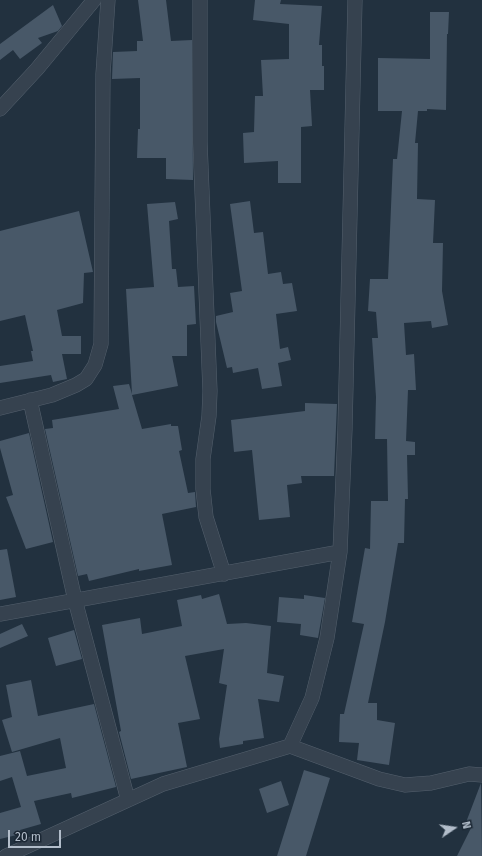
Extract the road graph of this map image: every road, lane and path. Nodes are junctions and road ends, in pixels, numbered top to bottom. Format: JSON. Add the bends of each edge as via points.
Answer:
{"nodes":[{"id":1,"x":94,"y":0,"type":"edge"},
{"id":2,"x":108,"y":0,"type":"edge"},
{"id":3,"x":200,"y":0,"type":"edge"},
{"id":4,"x":356,"y":0,"type":"edge"},
{"id":5,"x":0,"y":109,"type":"edge"},
{"id":6,"x":30,"y":400,"type":"junction"},
{"id":7,"x":0,"y":408,"type":"edge"},
{"id":8,"x":340,"y":552,"type":"junction"},
{"id":9,"x":224,"y":574,"type":"junction"},
{"id":10,"x":75,"y":600,"type":"junction"},
{"id":11,"x":0,"y":614,"type":"edge"},
{"id":12,"x":290,"y":746,"type":"junction"},
{"id":13,"x":482,"y":775,"type":"edge"},
{"id":14,"x":128,"y":800,"type":"junction"},
{"id":15,"x":6,"y":856,"type":"edge"}],
"edges":[{"from":1,"to":5,"type":"street"},
{"from":2,"to":6,"type":"street","via":[[103,74],[102,344],[95,365],[86,379],[52,395]]},
{"from":3,"to":9,"type":"street","via":[[200,142],[210,390],[203,459],[203,489],[206,517]]},
{"from":4,"to":8,"type":"street"},
{"from":6,"to":7,"type":"street"},
{"from":6,"to":10,"type":"street"},
{"from":8,"to":9,"type":"street"},
{"from":8,"to":12,"type":"street","via":[[326,638],[312,698]]},
{"from":9,"to":10,"type":"street"},
{"from":10,"to":11,"type":"street"},
{"from":10,"to":14,"type":"street"},
{"from":12,"to":13,"type":"street","via":[[379,778],[405,784],[431,783],[469,774]]},
{"from":12,"to":14,"type":"street","via":[[163,784]]},
{"from":14,"to":15,"type":"street"}]}
